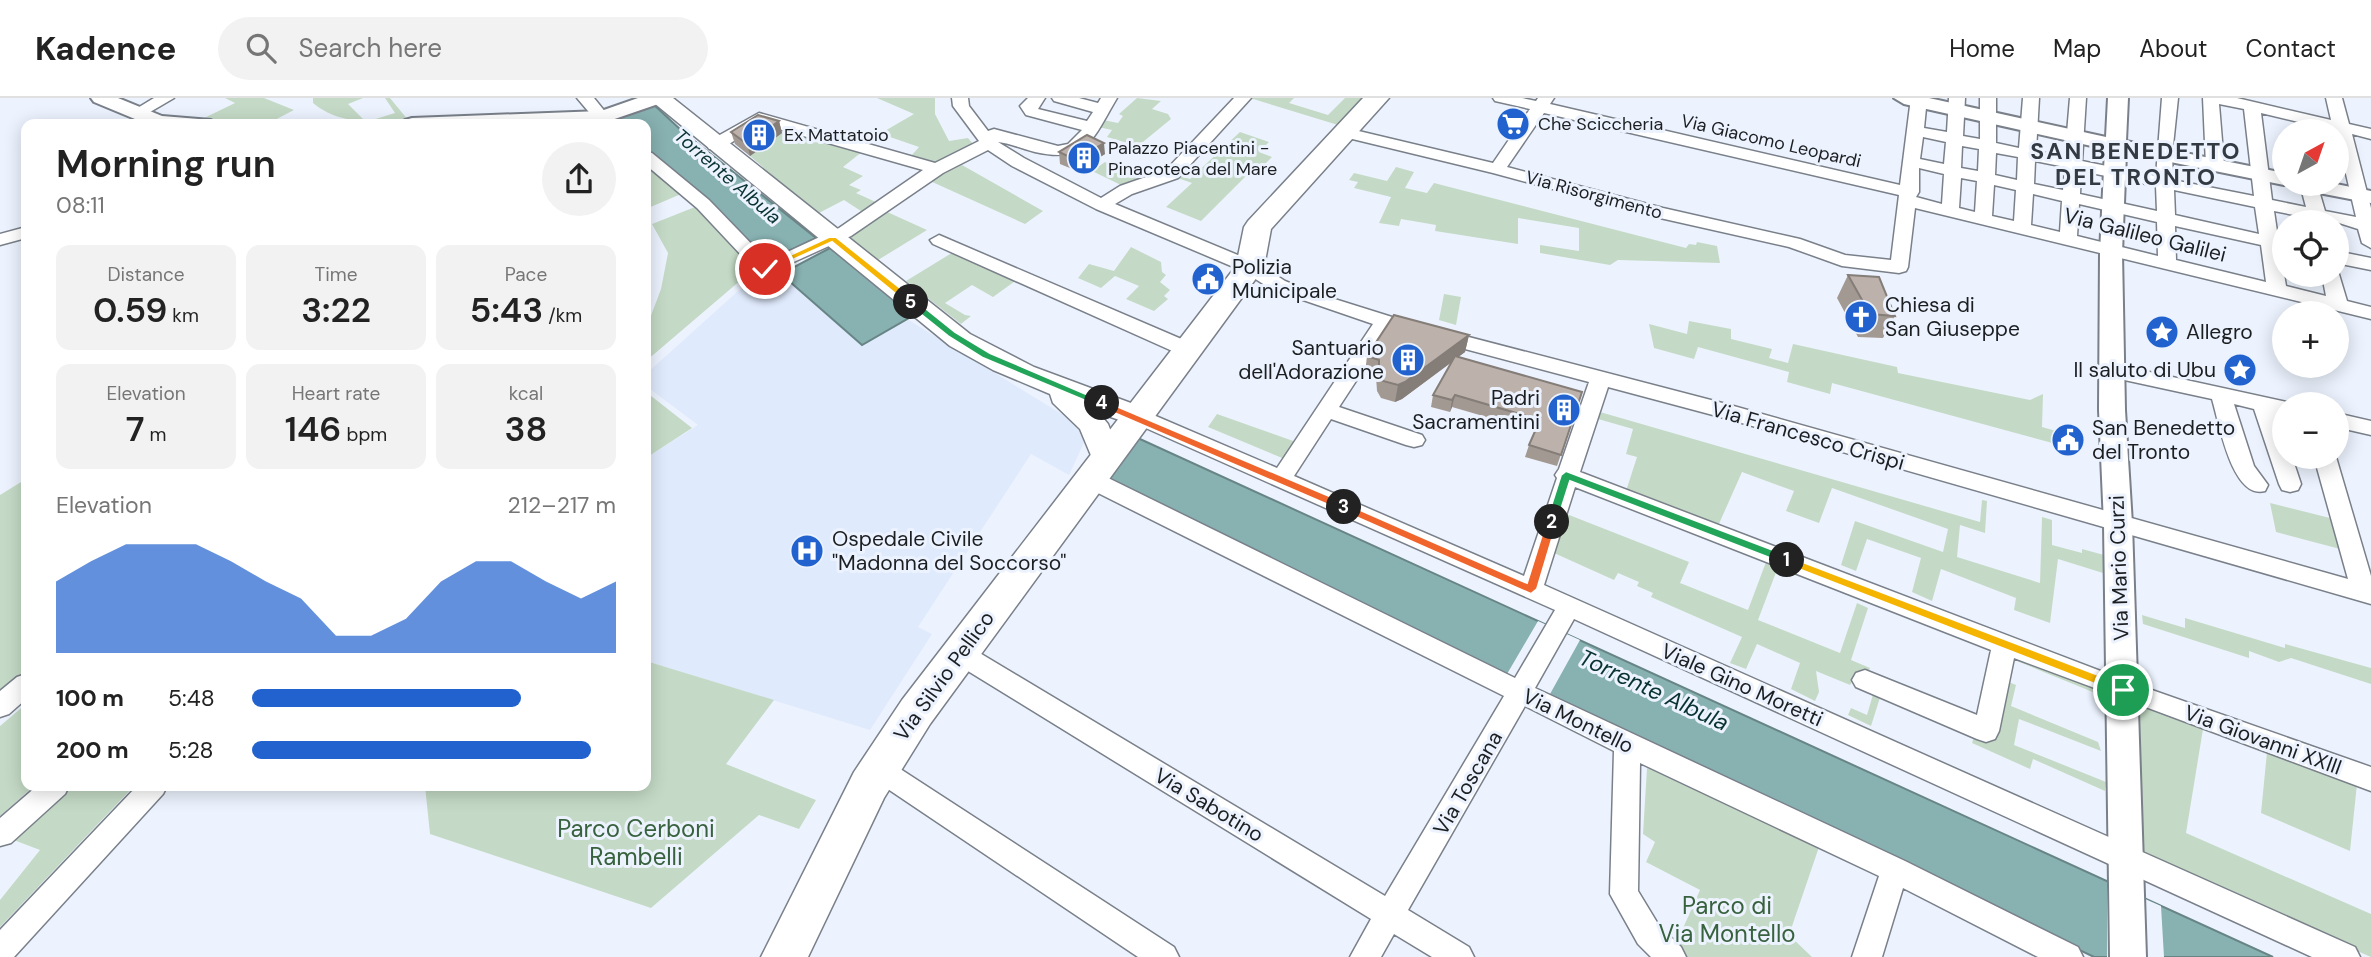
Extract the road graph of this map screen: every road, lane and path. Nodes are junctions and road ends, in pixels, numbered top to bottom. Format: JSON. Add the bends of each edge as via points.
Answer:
{"nodes":[{"id":1,"x":101,"y":98,"type":"edge"},
{"id":2,"x":166,"y":98,"type":"edge"},
{"id":3,"x":585,"y":98,"type":"edge"},
{"id":4,"x":960,"y":98,"type":"edge"},
{"id":5,"x":1060,"y":98,"type":"edge"},
{"id":6,"x":1244,"y":98,"type":"edge"},
{"id":7,"x":1377,"y":98,"type":"edge"},
{"id":8,"x":1501,"y":98,"type":"edge"},
{"id":9,"x":2031,"y":98,"type":"edge"},
{"id":10,"x":2078,"y":98,"type":"edge"},
{"id":11,"x":2118,"y":98,"type":"edge"},
{"id":12,"x":2170,"y":98,"type":"edge"},
{"id":13,"x":2213,"y":98,"type":"edge"},
{"id":14,"x":2314,"y":98,"type":"edge"},
{"id":15,"x":655,"y":99,"type":"edge"},
{"id":16,"x":1914,"y":99,"type":"edge"},
{"id":17,"x":2335,"y":100,"type":"edge"},
{"id":18,"x":1542,"y":103,"type":"edge"},
{"id":19,"x":1105,"y":104,"type":"edge"},
{"id":20,"x":1956,"y":104,"type":"edge"},
{"id":21,"x":1037,"y":106,"type":"edge"},
{"id":22,"x":2252,"y":107,"type":"junction"},
{"id":23,"x":1988,"y":108,"type":"edge"},
{"id":24,"x":139,"y":112,"type":"junction"},
{"id":25,"x":153,"y":119,"type":"edge"},
{"id":26,"x":602,"y":119,"type":"edge"},
{"id":27,"x":605,"y":119,"type":"edge"},
{"id":28,"x":2284,"y":119,"type":"edge"},
{"id":29,"x":2340,"y":119,"type":"edge"},
{"id":30,"x":1091,"y":127,"type":"junction"},
{"id":31,"x":2028,"y":127,"type":"junction"},
{"id":32,"x":2349,"y":129,"type":"edge"},
{"id":33,"x":1916,"y":131,"type":"junction"},
{"id":34,"x":1346,"y":133,"type":"junction"},
{"id":35,"x":2371,"y":134,"type":"edge"},
{"id":36,"x":2074,"y":137,"type":"junction"},
{"id":37,"x":1955,"y":139,"type":"junction"},
{"id":38,"x":989,"y":143,"type":"junction"},
{"id":39,"x":715,"y":145,"type":"junction"},
{"id":40,"x":2115,"y":145,"type":"junction"},
{"id":41,"x":1988,"y":146,"type":"junction"},
{"id":42,"x":2349,"y":149,"type":"edge"},
{"id":43,"x":2027,"y":154,"type":"junction"},
{"id":44,"x":2164,"y":155,"type":"junction"},
{"id":45,"x":651,"y":161,"type":"edge"},
{"id":46,"x":1913,"y":162,"type":"junction"},
{"id":47,"x":2074,"y":164,"type":"junction"},
{"id":48,"x":2215,"y":165,"type":"junction"},
{"id":49,"x":937,"y":169,"type":"junction"},
{"id":50,"x":1497,"y":169,"type":"junction"},
{"id":51,"x":1953,"y":171,"type":"junction"},
{"id":52,"x":2113,"y":173,"type":"junction"},
{"id":53,"x":2259,"y":174,"type":"junction"},
{"id":54,"x":1985,"y":177,"type":"junction"},
{"id":55,"x":2272,"y":177,"type":"edge"},
{"id":56,"x":2165,"y":183,"type":"junction"},
{"id":57,"x":2027,"y":187,"type":"junction"},
{"id":58,"x":2364,"y":195,"type":"edge"},
{"id":59,"x":1909,"y":197,"type":"junction"},
{"id":60,"x":2070,"y":197,"type":"junction"},
{"id":61,"x":2264,"y":204,"type":"junction"},
{"id":62,"x":1102,"y":205,"type":"junction"},
{"id":63,"x":2113,"y":207,"type":"junction"},
{"id":64,"x":2287,"y":210,"type":"edge"},
{"id":65,"x":1950,"y":211,"type":"junction"},
{"id":66,"x":1983,"y":219,"type":"junction"},
{"id":67,"x":2166,"y":220,"type":"junction"},
{"id":68,"x":2349,"y":226,"type":"edge"},
{"id":69,"x":2022,"y":228,"type":"junction"},
{"id":70,"x":2272,"y":230,"type":"edge"},
{"id":71,"x":2370,"y":231,"type":"edge"},
{"id":72,"x":21,"y":234,"type":"edge"},
{"id":73,"x":0,"y":240,"type":"edge"},
{"id":74,"x":939,"y":240,"type":"dead end"},
{"id":75,"x":2068,"y":240,"type":"junction"},
{"id":76,"x":825,"y":242,"type":"junction"},
{"id":77,"x":2272,"y":242,"type":"edge"},
{"id":78,"x":2111,"y":250,"type":"junction"},
{"id":79,"x":2349,"y":260,"type":"edge"},
{"id":80,"x":1238,"y":262,"type":"junction"},
{"id":81,"x":2167,"y":264,"type":"junction"},
{"id":82,"x":2371,"y":264,"type":"edge"},
{"id":83,"x":2277,"y":287,"type":"edge"},
{"id":84,"x":2277,"y":291,"type":"junction"},
{"id":85,"x":2320,"y":301,"type":"edge"},
{"id":86,"x":2349,"y":308,"type":"edge"},
{"id":87,"x":2371,"y":313,"type":"edge"},
{"id":88,"x":1385,"y":321,"type":"junction"},
{"id":89,"x":1186,"y":349,"type":"junction"},
{"id":90,"x":2113,"y":371,"type":"junction"},
{"id":91,"x":1600,"y":379,"type":"junction"},
{"id":92,"x":1042,"y":381,"type":"junction"},
{"id":93,"x":2221,"y":395,"type":"junction"},
{"id":94,"x":2272,"y":406,"type":"edge"},
{"id":95,"x":1327,"y":410,"type":"junction"},
{"id":96,"x":1137,"y":416,"type":"junction"},
{"id":97,"x":2349,"y":423,"type":"edge"},
{"id":98,"x":2371,"y":428,"type":"edge"},
{"id":99,"x":1414,"y":440,"type":"dead end"},
{"id":100,"x":1098,"y":469,"type":"junction"},
{"id":101,"x":2287,"y":469,"type":"edge"},
{"id":102,"x":2329,"y":469,"type":"edge"},
{"id":103,"x":1566,"y":475,"type":"junction"},
{"id":104,"x":1281,"y":479,"type":"junction"},
{"id":105,"x":2290,"y":484,"type":"dead end"},
{"id":106,"x":2257,"y":485,"type":"dead end"},
{"id":107,"x":2118,"y":524,"type":"junction"},
{"id":108,"x":1531,"y":589,"type":"junction"},
{"id":109,"x":2368,"y":594,"type":"edge"},
{"id":110,"x":1564,"y":616,"type":"junction"},
{"id":111,"x":2005,"y":644,"type":"junction"},
{"id":112,"x":959,"y":653,"type":"junction"},
{"id":113,"x":1865,"y":680,"type":"dead end"},
{"id":114,"x":21,"y":688,"type":"edge"},
{"id":115,"x":1523,"y":689,"type":"junction"},
{"id":116,"x":2123,"y":690,"type":"junction"},
{"id":117,"x":0,"y":706,"type":"edge"},
{"id":118,"x":1627,"y":745,"type":"junction"},
{"id":119,"x":878,"y":769,"type":"junction"},
{"id":120,"x":2371,"y":779,"type":"edge"},
{"id":121,"x":50,"y":791,"type":"edge"},
{"id":122,"x":149,"y":791,"type":"edge"},
{"id":123,"x":1,"y":834,"type":"edge"},
{"id":124,"x":1895,"y":870,"type":"junction"},
{"id":125,"x":2126,"y":871,"type":"junction"},
{"id":126,"x":1390,"y":914,"type":"junction"},
{"id":127,"x":0,"y":951,"type":"edge"},
{"id":128,"x":785,"y":957,"type":"edge"},
{"id":129,"x":1164,"y":957,"type":"edge"},
{"id":130,"x":1365,"y":957,"type":"edge"},
{"id":131,"x":1459,"y":957,"type":"edge"},
{"id":132,"x":1671,"y":957,"type":"edge"},
{"id":133,"x":1867,"y":957,"type":"edge"},
{"id":134,"x":2068,"y":957,"type":"edge"},
{"id":135,"x":2127,"y":957,"type":"edge"},
{"id":136,"x":2345,"y":957,"type":"edge"}],
"edges":[{"from":1,"to":24,"type":"street"},
{"from":2,"to":24,"type":"street"},
{"from":3,"to":26,"type":"street"},
{"from":4,"to":38,"type":"street"},
{"from":5,"to":19,"type":"street"},
{"from":6,"to":62,"type":"street","via":[[1172,174],[1126,190]]},
{"from":7,"to":34,"type":"main road"},
{"from":8,"to":18,"type":"street","name":"Via Giacomo Leopardi"},
{"from":9,"to":31,"type":"street"},
{"from":10,"to":36,"type":"street"},
{"from":11,"to":40,"type":"street","name":"Via Mario Curzi"},
{"from":12,"to":44,"type":"street"},
{"from":13,"to":22,"type":"street"},
{"from":13,"to":48,"type":"street"},
{"from":14,"to":17,"type":"street"},
{"from":15,"to":27,"type":"street"},
{"from":15,"to":39,"type":"main road"},
{"from":16,"to":20,"type":"street"},
{"from":16,"to":33,"type":"street"},
{"from":17,"to":29,"type":"street"},
{"from":18,"to":50,"type":"street"},
{"from":18,"to":59,"type":"street","name":"Via Giacomo Leopardi"},
{"from":19,"to":30,"type":"street"},
{"from":20,"to":23,"type":"street"},
{"from":20,"to":37,"type":"street"},
{"from":21,"to":30,"type":"street"},
{"from":22,"to":28,"type":"street"},
{"from":22,"to":53,"type":"street"},
{"from":23,"to":31,"type":"street"},
{"from":23,"to":41,"type":"street"},
{"from":24,"to":25,"type":"street"},
{"from":30,"to":38,"type":"street","via":[[1073,149],[1060,152],[994,134]]},
{"from":31,"to":36,"type":"street"},
{"from":31,"to":43,"type":"street"},
{"from":32,"to":35,"type":"street"},
{"from":33,"to":37,"type":"street"},
{"from":33,"to":46,"type":"street"},
{"from":34,"to":50,"type":"street","name":"Via Risorgimento"},
{"from":34,"to":80,"type":"main road","via":[[1258,227]]},
{"from":36,"to":40,"type":"street"},
{"from":36,"to":47,"type":"street"},
{"from":37,"to":41,"type":"street"},
{"from":37,"to":51,"type":"street"},
{"from":38,"to":49,"type":"street"},
{"from":38,"to":62,"type":"street","name":"Via Francesco Crispi"},
{"from":39,"to":49,"type":"street","via":[[759,118]]},
{"from":39,"to":76,"type":"main road"},
{"from":40,"to":44,"type":"street"},
{"from":40,"to":52,"type":"street","name":"Via Mario Curzi"},
{"from":41,"to":43,"type":"street"},
{"from":41,"to":54,"type":"street"},
{"from":42,"to":58,"type":"street"},
{"from":43,"to":47,"type":"street"},
{"from":43,"to":57,"type":"street"},
{"from":44,"to":48,"type":"street"},
{"from":44,"to":56,"type":"street"},
{"from":45,"to":76,"type":"street","via":[[771,266]]},
{"from":46,"to":51,"type":"street"},
{"from":46,"to":59,"type":"street"},
{"from":47,"to":52,"type":"street"},
{"from":47,"to":60,"type":"street"},
{"from":48,"to":53,"type":"street"},
{"from":49,"to":76,"type":"street","via":[[856,226]]},
{"from":50,"to":59,"type":"street","name":"Via Risorgimento","via":[[1794,243],[1842,260],[1899,267]]},
{"from":51,"to":54,"type":"street"},
{"from":51,"to":65,"type":"street"},
{"from":52,"to":56,"type":"street"},
{"from":52,"to":63,"type":"street","name":"Via Mario Curzi"},
{"from":53,"to":55,"type":"street"},
{"from":53,"to":61,"type":"street"},
{"from":54,"to":57,"type":"street"},
{"from":54,"to":66,"type":"street"},
{"from":56,"to":61,"type":"street"},
{"from":56,"to":67,"type":"street"},
{"from":57,"to":60,"type":"street"},
{"from":57,"to":69,"type":"street"},
{"from":58,"to":71,"type":"street"},
{"from":59,"to":65,"type":"street","name":"Via Galileo Galilei"},
{"from":60,"to":63,"type":"street"},
{"from":60,"to":75,"type":"street"},
{"from":61,"to":64,"type":"street"},
{"from":61,"to":70,"type":"street"},
{"from":62,"to":80,"type":"street","name":"Via Francesco Crispi"},
{"from":63,"to":67,"type":"street"},
{"from":63,"to":78,"type":"street","name":"Via Mario Curzi"},
{"from":65,"to":66,"type":"street","name":"Via Galileo Galilei"},
{"from":66,"to":69,"type":"street","name":"Via Galileo Galilei"},
{"from":67,"to":77,"type":"street"},
{"from":67,"to":81,"type":"street"},
{"from":68,"to":71,"type":"street"},
{"from":69,"to":75,"type":"street","name":"Via Galileo Galilei"},
{"from":72,"to":73,"type":"street"},
{"from":74,"to":89,"type":"street"},
{"from":75,"to":78,"type":"street","name":"Via Galileo Galilei"},
{"from":76,"to":92,"type":"main road","via":[[960,340]]},
{"from":78,"to":81,"type":"street","name":"Via Galileo Galilei"},
{"from":78,"to":90,"type":"street","name":"Via Mario Curzi"},
{"from":79,"to":82,"type":"street"},
{"from":80,"to":88,"type":"street","name":"Via Francesco Crispi","via":[[1290,290]]},
{"from":80,"to":89,"type":"main road","name":"Via Silvio Pellico"},
{"from":81,"to":84,"type":"street","name":"Via Galileo Galilei"},
{"from":83,"to":84,"type":"street"},
{"from":84,"to":85,"type":"street","name":"Via Galileo Galilei"},
{"from":86,"to":87,"type":"street","name":"Via Galileo Galilei"},
{"from":88,"to":91,"type":"street","name":"Via Francesco Crispi"},
{"from":88,"to":95,"type":"street"},
{"from":89,"to":96,"type":"main road","name":"Via Silvio Pellico"},
{"from":90,"to":93,"type":"street"},
{"from":90,"to":107,"type":"street","name":"Via Mario Curzi"},
{"from":91,"to":103,"type":"street"},
{"from":91,"to":107,"type":"street","name":"Via Francesco Crispi"},
{"from":92,"to":96,"type":"main road"},
{"from":92,"to":100,"type":"main road","via":[[1089,419],[1099,434]]},
{"from":93,"to":94,"type":"street"},
{"from":93,"to":106,"type":"street","via":[[2244,469]]},
{"from":95,"to":99,"type":"street"},
{"from":95,"to":104,"type":"street"},
{"from":96,"to":100,"type":"main road","name":"Via Silvio Pellico"},
{"from":96,"to":104,"type":"street","name":"Viale Gino Moretti"},
{"from":97,"to":98,"type":"street"},
{"from":100,"to":112,"type":"main road","name":"Via Silvio Pellico"},
{"from":100,"to":115,"type":"street","name":"Via Montello"},
{"from":101,"to":105,"type":"street"},
{"from":102,"to":109,"type":"street"},
{"from":103,"to":108,"type":"street"},
{"from":103,"to":111,"type":"street","name":"Via Giovanni XXIII"},
{"from":104,"to":108,"type":"street","name":"Viale Gino Moretti"},
{"from":107,"to":109,"type":"street","name":"Via Francesco Crispi"},
{"from":107,"to":116,"type":"street","name":"Via Mario Curzi"},
{"from":108,"to":110,"type":"street","name":"Viale Gino Moretti"},
{"from":110,"to":115,"type":"street","name":"Via Toscana"},
{"from":110,"to":125,"type":"street","name":"Viale Gino Moretti"},
{"from":111,"to":113,"type":"street","via":[[1986,732]]},
{"from":111,"to":116,"type":"street","name":"Via Giovanni XXIII"},
{"from":112,"to":119,"type":"main road","name":"Via Silvio Pellico"},
{"from":112,"to":126,"type":"street","name":"Via Sabotino"},
{"from":114,"to":117,"type":"street"},
{"from":115,"to":118,"type":"street","name":"Via Montello"},
{"from":115,"to":126,"type":"street","name":"Via Toscana"},
{"from":116,"to":120,"type":"street","name":"Via Giovanni XXIII"},
{"from":116,"to":125,"type":"street","name":"Via Mario Curzi"},
{"from":118,"to":124,"type":"street","name":"Via Montello"},
{"from":118,"to":132,"type":"street","via":[[1624,894],[1648,934]]},
{"from":119,"to":128,"type":"main road","name":"Via Silvio Pellico"},
{"from":119,"to":129,"type":"street"},
{"from":121,"to":123,"type":"street"},
{"from":122,"to":127,"type":"street"},
{"from":124,"to":133,"type":"street"},
{"from":124,"to":134,"type":"street","name":"Via Montello"},
{"from":125,"to":135,"type":"street","name":"Via Mario Curzi"},
{"from":125,"to":136,"type":"street","name":"Viale Gino Moretti"},
{"from":126,"to":130,"type":"street","name":"Via Toscana"},
{"from":126,"to":131,"type":"street","name":"Via Sabotino"}]}
